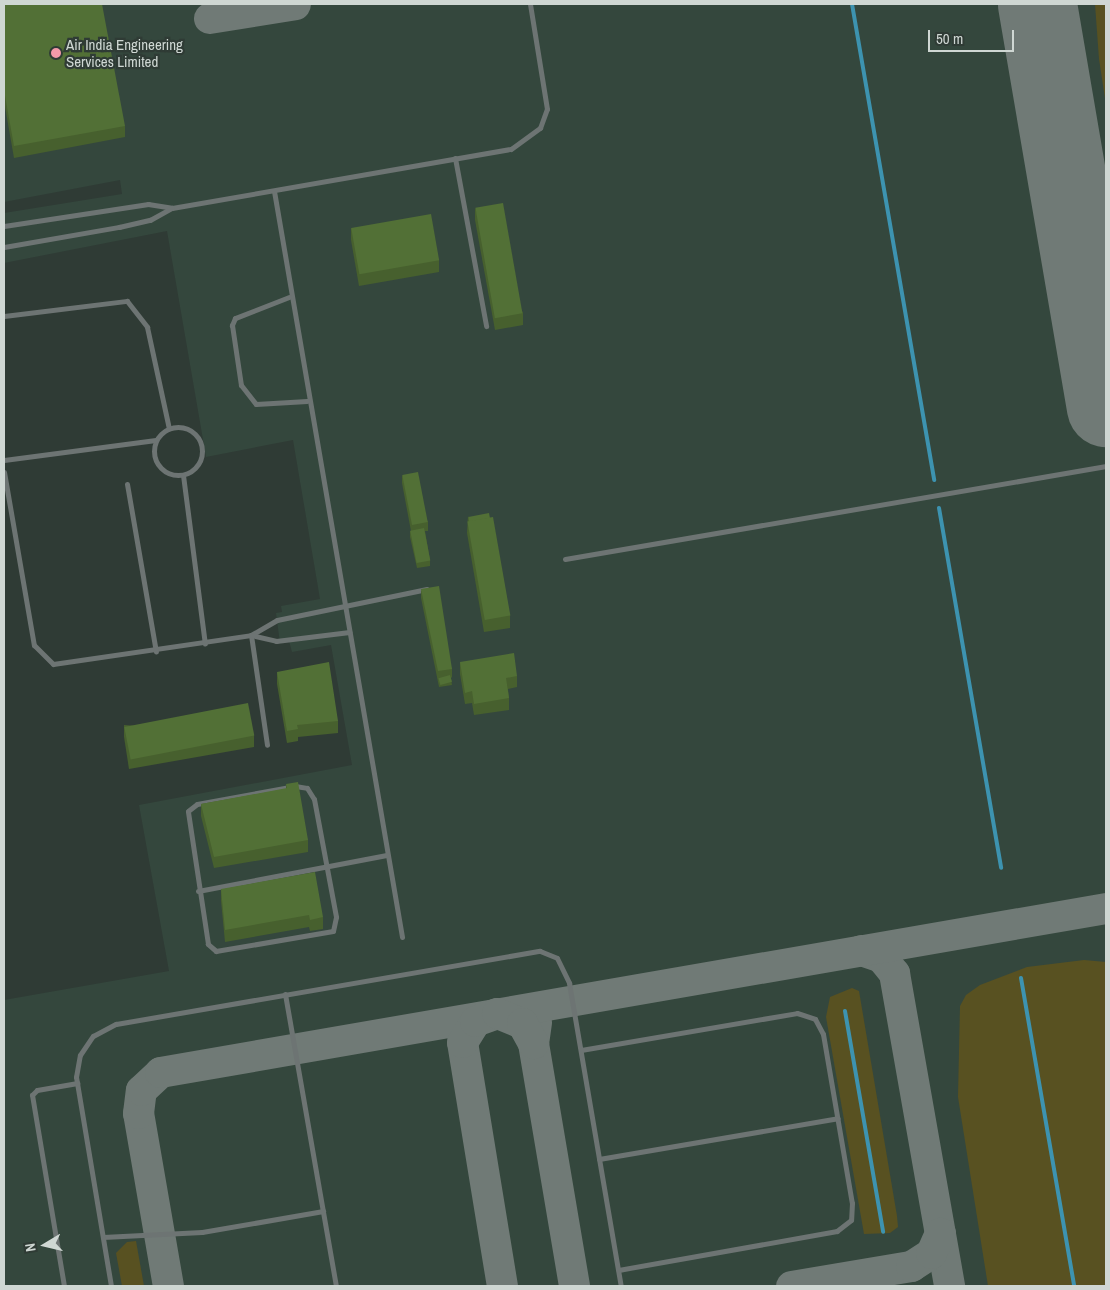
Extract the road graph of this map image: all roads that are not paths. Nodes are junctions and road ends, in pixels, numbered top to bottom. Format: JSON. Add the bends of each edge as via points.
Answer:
{"nodes":[{"id":1,"x":530,"y":4,"type":"edge"},
{"id":2,"x":455,"y":158,"type":"junction"},
{"id":3,"x":274,"y":191,"type":"junction"},
{"id":4,"x":172,"y":208,"type":"junction"},
{"id":5,"x":4,"y":226,"type":"edge"},
{"id":6,"x":4,"y":247,"type":"edge"},
{"id":7,"x":289,"y":297,"type":"junction"},
{"id":8,"x":4,"y":316,"type":"edge"},
{"id":9,"x":486,"y":326,"type":"dead end"},
{"id":10,"x":307,"y":401,"type":"junction"},
{"id":11,"x":168,"y":429,"type":"junction"},
{"id":12,"x":156,"y":440,"type":"junction"},
{"id":13,"x":4,"y":460,"type":"edge"},
{"id":14,"x":1106,"y":466,"type":"edge"},
{"id":15,"x":4,"y":472,"type":"edge"},
{"id":16,"x":183,"y":475,"type":"junction"},
{"id":17,"x":127,"y":484,"type":"dead end"},
{"id":18,"x":565,"y":559,"type":"dead end"},
{"id":19,"x":435,"y":587,"type":"edge"},
{"id":20,"x":343,"y":604,"type":"junction"},
{"id":21,"x":349,"y":632,"type":"junction"},
{"id":22,"x":251,"y":635,"type":"junction"},
{"id":23,"x":205,"y":644,"type":"junction"},
{"id":24,"x":156,"y":652,"type":"junction"},
{"id":25,"x":267,"y":745,"type":"dead end"},
{"id":26,"x":387,"y":855,"type":"junction"},
{"id":27,"x":327,"y":866,"type":"junction"},
{"id":28,"x":198,"y":891,"type":"junction"},
{"id":29,"x":402,"y":937,"type":"dead end"},
{"id":30,"x":285,"y":994,"type":"junction"},
{"id":31,"x":581,"y":1050,"type":"junction"},
{"id":32,"x":77,"y":1083,"type":"junction"},
{"id":33,"x":838,"y":1118,"type":"junction"},
{"id":34,"x":599,"y":1159,"type":"junction"},
{"id":35,"x":324,"y":1212,"type":"junction"},
{"id":36,"x":103,"y":1237,"type":"junction"},
{"id":37,"x":618,"y":1270,"type":"junction"},
{"id":38,"x":64,"y":1286,"type":"edge"},
{"id":39,"x":111,"y":1286,"type":"edge"},
{"id":40,"x":336,"y":1286,"type":"edge"},
{"id":41,"x":621,"y":1286,"type":"edge"}],
"edges":[{"from":1,"to":2,"type":"lane","via":[[547,109],[540,128],[511,148]]},
{"from":2,"to":3,"type":"lane"},
{"from":2,"to":9,"type":"lane"},
{"from":3,"to":4,"type":"lane"},
{"from":3,"to":7,"type":"lane"},
{"from":4,"to":5,"type":"lane","via":[[148,204]]},
{"from":4,"to":6,"type":"lane","via":[[127,226]]},
{"from":7,"to":10,"type":"lane"},
{"from":7,"to":10,"type":"lane","via":[[236,318],[232,325],[240,385],[256,404]]},
{"from":8,"to":11,"type":"lane","via":[[127,301],[148,327]]},
{"from":10,"to":20,"type":"lane"},
{"from":11,"to":12,"type":"lane"},
{"from":11,"to":16,"type":"lane","via":[[186,428],[202,448],[198,465]]},
{"from":12,"to":13,"type":"lane"},
{"from":12,"to":16,"type":"lane","via":[[158,466]]},
{"from":14,"to":18,"type":"lane"},
{"from":15,"to":24,"type":"lane","via":[[34,645],[42,656],[66,666]]},
{"from":16,"to":23,"type":"lane"},
{"from":17,"to":24,"type":"lane"},
{"from":19,"to":20,"type":"lane"},
{"from":20,"to":21,"type":"lane"},
{"from":20,"to":22,"type":"lane","via":[[277,620]]},
{"from":21,"to":22,"type":"lane","via":[[276,642]]},
{"from":21,"to":26,"type":"lane"},
{"from":22,"to":23,"type":"lane"},
{"from":22,"to":25,"type":"lane"},
{"from":23,"to":24,"type":"lane"},
{"from":26,"to":27,"type":"lane"},
{"from":26,"to":29,"type":"lane"},
{"from":27,"to":28,"type":"lane"},
{"from":27,"to":28,"type":"lane","via":[[336,918],[333,932],[324,935],[216,951],[208,944]]},
{"from":27,"to":28,"type":"lane","via":[[314,800],[307,788],[197,804],[186,821]]},
{"from":30,"to":31,"type":"lane","via":[[540,951],[557,958],[564,968]]},
{"from":30,"to":32,"type":"lane","via":[[105,1028],[80,1055]]},
{"from":30,"to":35,"type":"lane"},
{"from":31,"to":33,"type":"lane","via":[[804,1013],[821,1026]]},
{"from":31,"to":34,"type":"lane"},
{"from":32,"to":36,"type":"lane"},
{"from":32,"to":38,"type":"lane","via":[[37,1090],[32,1095]]},
{"from":33,"to":34,"type":"lane"},
{"from":33,"to":37,"type":"lane","via":[[853,1210],[843,1229]]},
{"from":34,"to":37,"type":"lane"},
{"from":35,"to":36,"type":"lane","via":[[202,1232]]},
{"from":35,"to":40,"type":"lane"},
{"from":36,"to":39,"type":"lane"},
{"from":37,"to":41,"type":"lane"}]}
